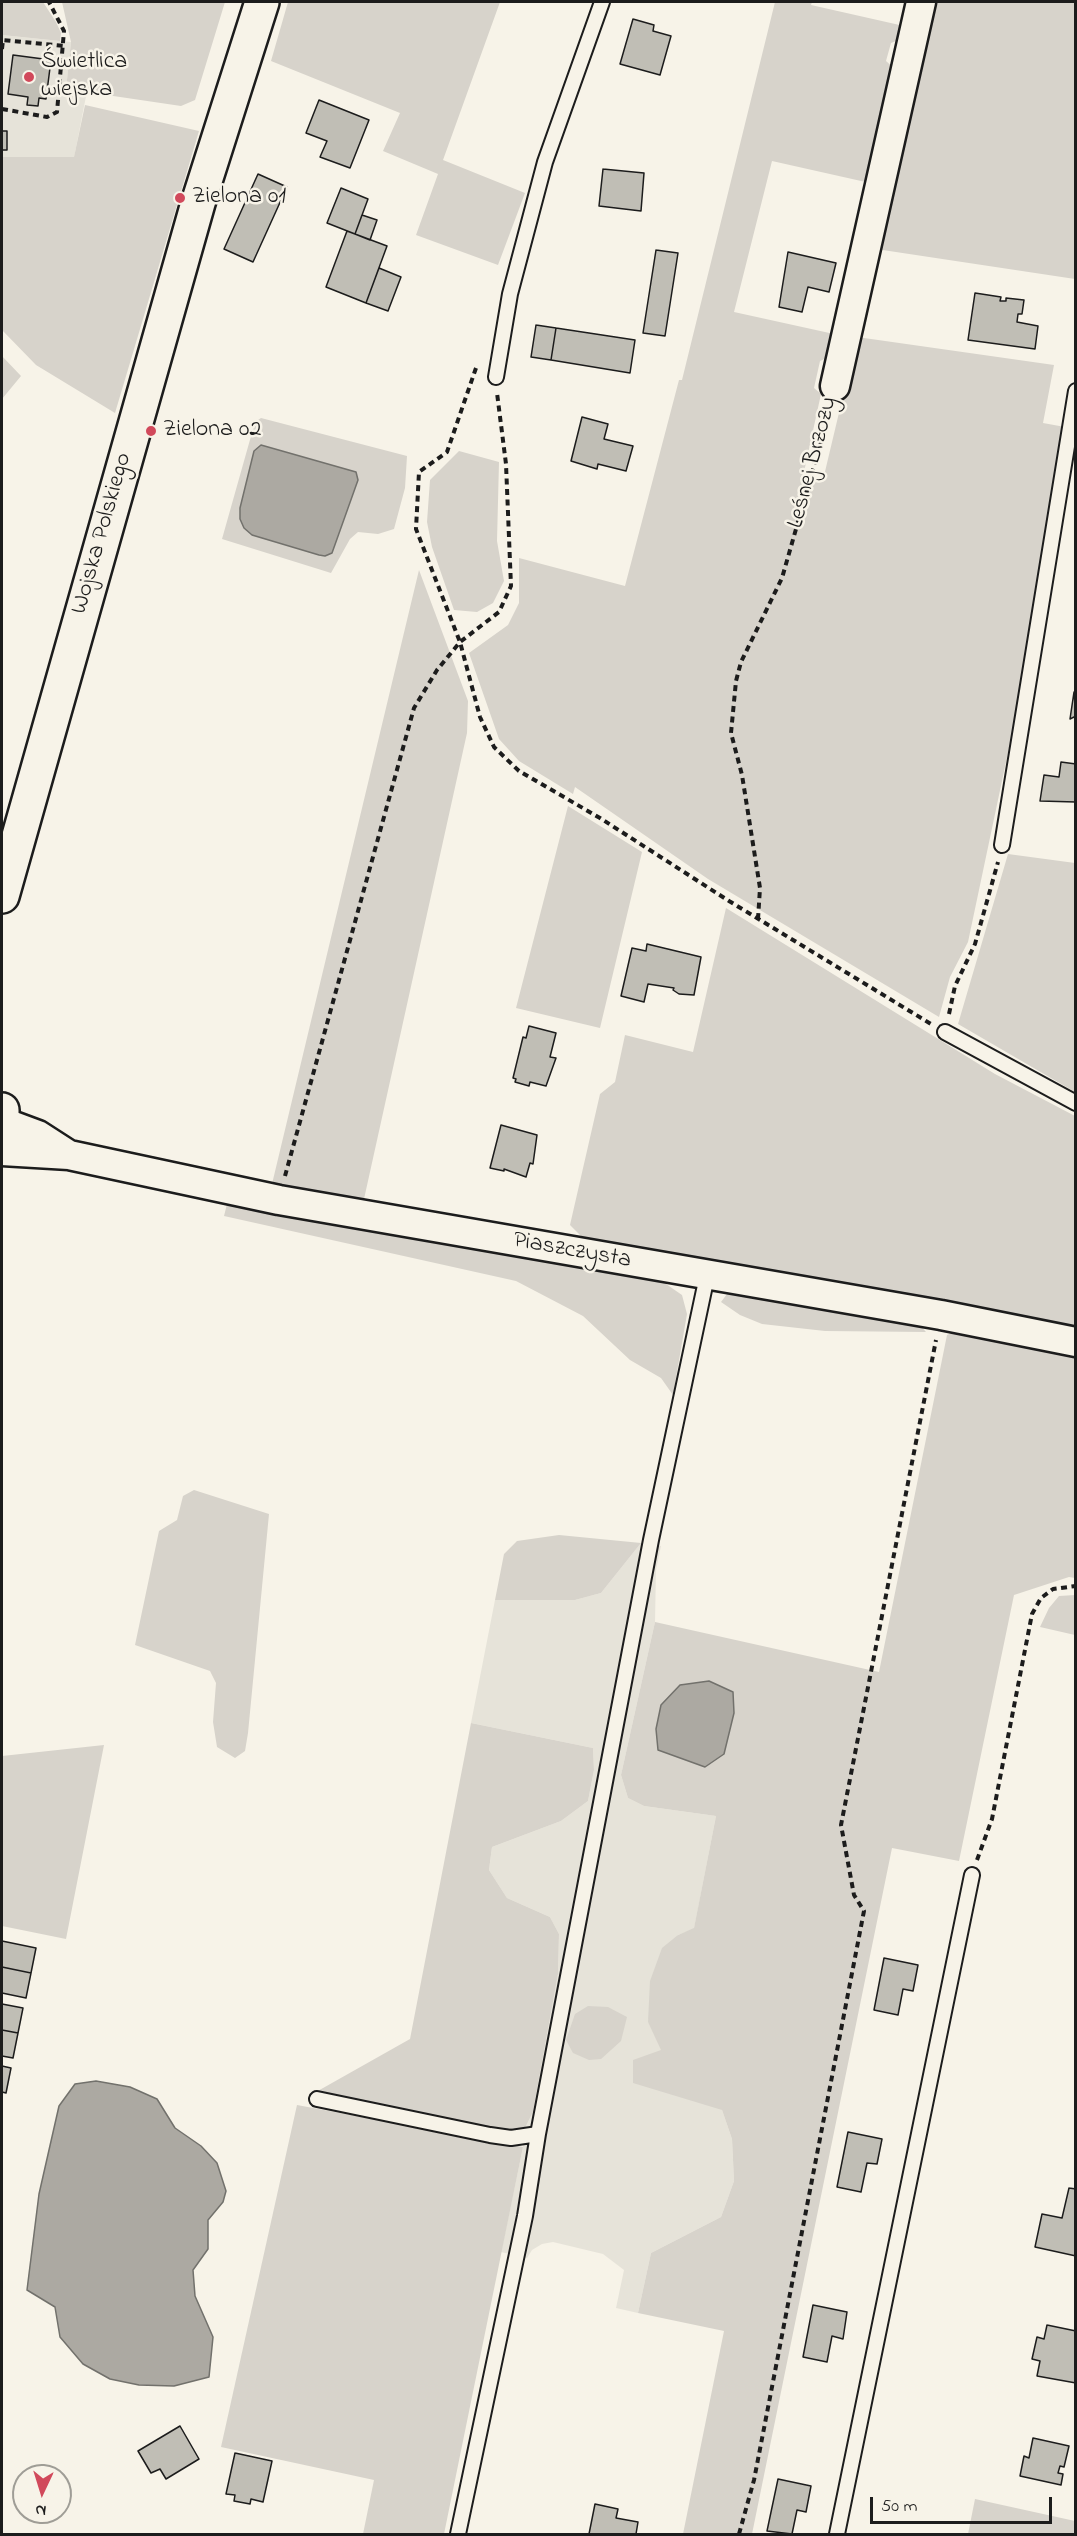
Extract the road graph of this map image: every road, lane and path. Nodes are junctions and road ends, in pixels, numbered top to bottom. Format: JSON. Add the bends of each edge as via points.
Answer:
{"nodes":[{"id":1,"x":49,"y":2,"type":"edge"},
{"id":2,"x":262,"y":2,"type":"edge"},
{"id":3,"x":602,"y":2,"type":"edge"},
{"id":4,"x":921,"y":2,"type":"edge"},
{"id":5,"x":65,"y":46,"type":"junction"},
{"id":6,"x":2,"y":50,"type":"edge"},
{"id":7,"x":2,"y":109,"type":"edge"},
{"id":8,"x":477,"y":366,"type":"dead end"},
{"id":9,"x":496,"y":377,"type":"joint"},
{"id":10,"x":835,"y":386,"type":"joint"},
{"id":11,"x":1076,"y":391,"type":"edge"},
{"id":12,"x":460,"y":642,"type":"junction"},
{"id":13,"x":1002,"y":845,"type":"joint"},
{"id":14,"x":2,"y":896,"type":"edge"},
{"id":15,"x":758,"y":919,"type":"junction"},
{"id":16,"x":945,"y":1032,"type":"junction"},
{"id":17,"x":1076,"y":1103,"type":"edge"},
{"id":18,"x":2,"y":1128,"type":"edge"},
{"id":19,"x":279,"y":1200,"type":"junction"},
{"id":20,"x":707,"y":1276,"type":"junction"},
{"id":21,"x":941,"y":1315,"type":"junction"},
{"id":22,"x":1076,"y":1342,"type":"edge"},
{"id":23,"x":1076,"y":1586,"type":"edge"},
{"id":24,"x":972,"y":1875,"type":"joint"},
{"id":25,"x":316,"y":2099,"type":"dead end"},
{"id":26,"x":538,"y":2134,"type":"junction"},
{"id":27,"x":458,"y":2535,"type":"edge"},
{"id":28,"x":739,"y":2535,"type":"edge"},
{"id":29,"x":837,"y":2535,"type":"edge"}],
"edges":[{"from":1,"to":5,"type":"path","via":[[64,31]]},
{"from":2,"to":14,"type":"street","name":"Wojska Polskiego","via":[[198,202]]},
{"from":3,"to":9,"type":"lane","via":[[542,172],[510,294]]},
{"from":4,"to":10,"type":"street","name":"Leśnej Brzozy"},
{"from":5,"to":6,"type":"path","via":[[3,40]]},
{"from":5,"to":7,"type":"path","via":[[53,116]]},
{"from":8,"to":12,"type":"path","via":[[447,452],[418,472],[416,529]]},
{"from":9,"to":12,"type":"path","via":[[506,464],[512,586],[499,612]]},
{"from":10,"to":15,"type":"path","name":"Leśnej Brzozy","via":[[782,578],[741,662],[736,681],[731,732],[760,888]]},
{"from":11,"to":13,"type":"lane"},
{"from":12,"to":15,"type":"path","via":[[480,717],[494,747],[519,771]]},
{"from":12,"to":19,"type":"path","via":[[414,708]]},
{"from":13,"to":16,"type":"path","via":[[975,944],[955,986]]},
{"from":15,"to":16,"type":"path"},
{"from":16,"to":17,"type":"lane"},
{"from":18,"to":19,"type":"street","name":"Piaszczysta","via":[[38,1135],[69,1155]]},
{"from":19,"to":20,"type":"street","name":"Piaszczysta"},
{"from":20,"to":21,"type":"street","name":"Piaszczysta"},
{"from":20,"to":26,"type":"lane","via":[[651,1540]]},
{"from":21,"to":22,"type":"street","name":"Piaszczysta"},
{"from":21,"to":28,"type":"path","via":[[842,1824],[854,1895],[864,1911],[754,2480]]},
{"from":23,"to":24,"type":"path","via":[[1053,1589],[1041,1598],[1032,1614],[992,1819]]},
{"from":24,"to":29,"type":"lane"},
{"from":25,"to":26,"type":"lane","via":[[490,2135],[511,2138]]},
{"from":26,"to":27,"type":"lane","via":[[525,2216]]}]}
